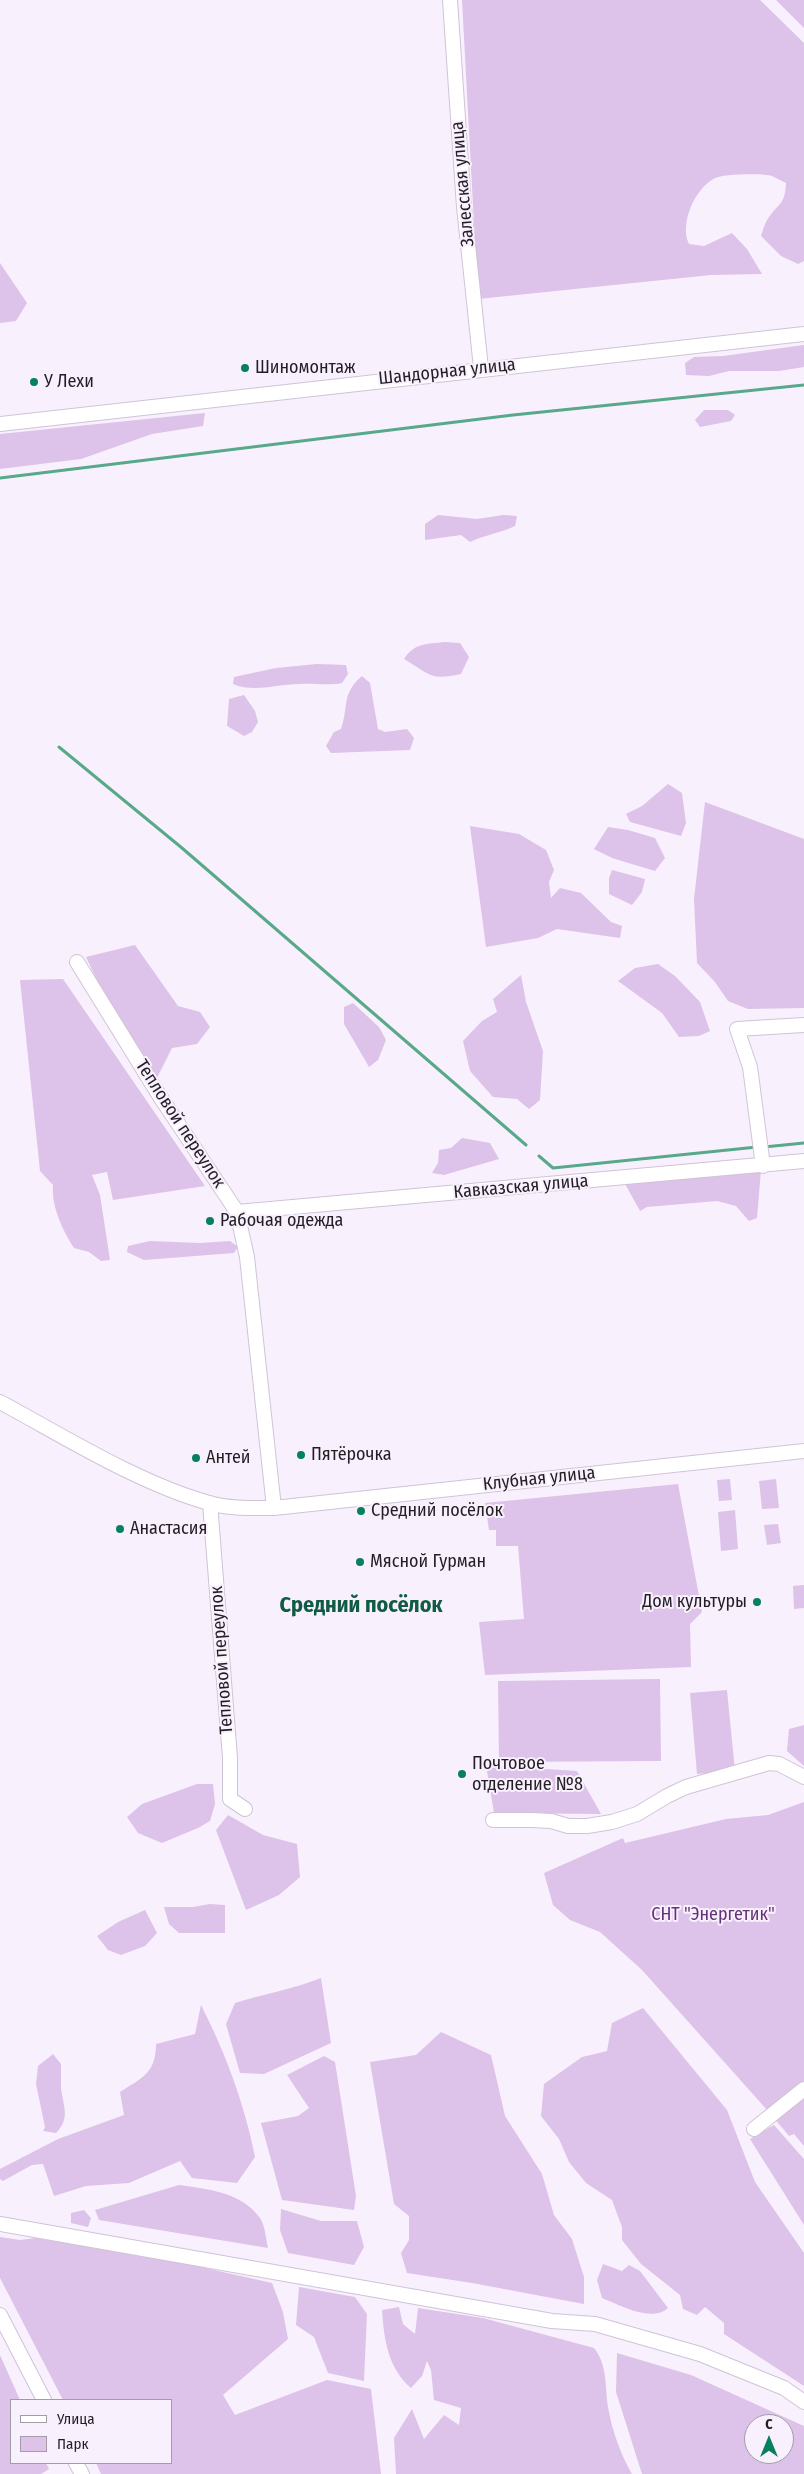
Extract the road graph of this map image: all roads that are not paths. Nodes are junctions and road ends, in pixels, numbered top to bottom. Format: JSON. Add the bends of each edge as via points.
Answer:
{"nodes":[{"id":1,"x":450,"y":0,"type":"edge"},
{"id":2,"x":804,"y":334,"type":"edge"},
{"id":3,"x":480,"y":368,"type":"junction"},
{"id":4,"x":0,"y":424,"type":"edge"},
{"id":5,"x":76,"y":962,"type":"dead end"},
{"id":6,"x":804,"y":1025,"type":"edge"},
{"id":7,"x":762,"y":1161,"type":"junction"},
{"id":8,"x":804,"y":1161,"type":"edge"},
{"id":9,"x":237,"y":1212,"type":"junction"},
{"id":10,"x":0,"y":1402,"type":"edge"},
{"id":11,"x":804,"y":1451,"type":"edge"},
{"id":12,"x":210,"y":1503,"type":"junction"},
{"id":13,"x":274,"y":1508,"type":"junction"},
{"id":14,"x":804,"y":1777,"type":"edge"},
{"id":15,"x":245,"y":1809,"type":"dead end"},
{"id":16,"x":493,"y":1820,"type":"dead end"},
{"id":17,"x":804,"y":2089,"type":"edge"},
{"id":18,"x":754,"y":2129,"type":"dead end"},
{"id":19,"x":0,"y":2224,"type":"edge"},
{"id":20,"x":0,"y":2315,"type":"edge"},
{"id":21,"x":43,"y":2399,"type":"edge"},
{"id":22,"x":804,"y":2402,"type":"edge"}],
"edges":[{"from":1,"to":3,"type":"street","name":"Залесская улица","via":[[464,207]]},
{"from":2,"to":3,"type":"street","name":"Шандорная улица"},
{"from":3,"to":4,"type":"street","name":"Шандорная улица"},
{"from":5,"to":9,"type":"street","name":"Тепловой переулок"},
{"from":6,"to":7,"type":"street","via":[[737,1029],[750,1067]]},
{"from":7,"to":8,"type":"street","name":"Кавказская улица"},
{"from":7,"to":9,"type":"street","name":"Кавказская улица"},
{"from":9,"to":13,"type":"street","name":"Тепловой переулок","via":[[247,1256]]},
{"from":10,"to":12,"type":"street","name":"Клубная улица","via":[[142,1476]]},
{"from":11,"to":13,"type":"street","name":"Клубная улица"},
{"from":12,"to":13,"type":"street","name":"Клубная улица","via":[[237,1508]]},
{"from":12,"to":15,"type":"street","name":"Тепловой переулок","via":[[230,1758],[230,1800]]},
{"from":14,"to":16,"type":"street","via":[[779,1764],[769,1763],[686,1787],[637,1814],[587,1826],[568,1826],[551,1821]]},
{"from":17,"to":18,"type":"street"},
{"from":19,"to":22,"type":"street","via":[[552,2321],[594,2324],[700,2354],[784,2388]]},
{"from":20,"to":21,"type":"street"}]}
